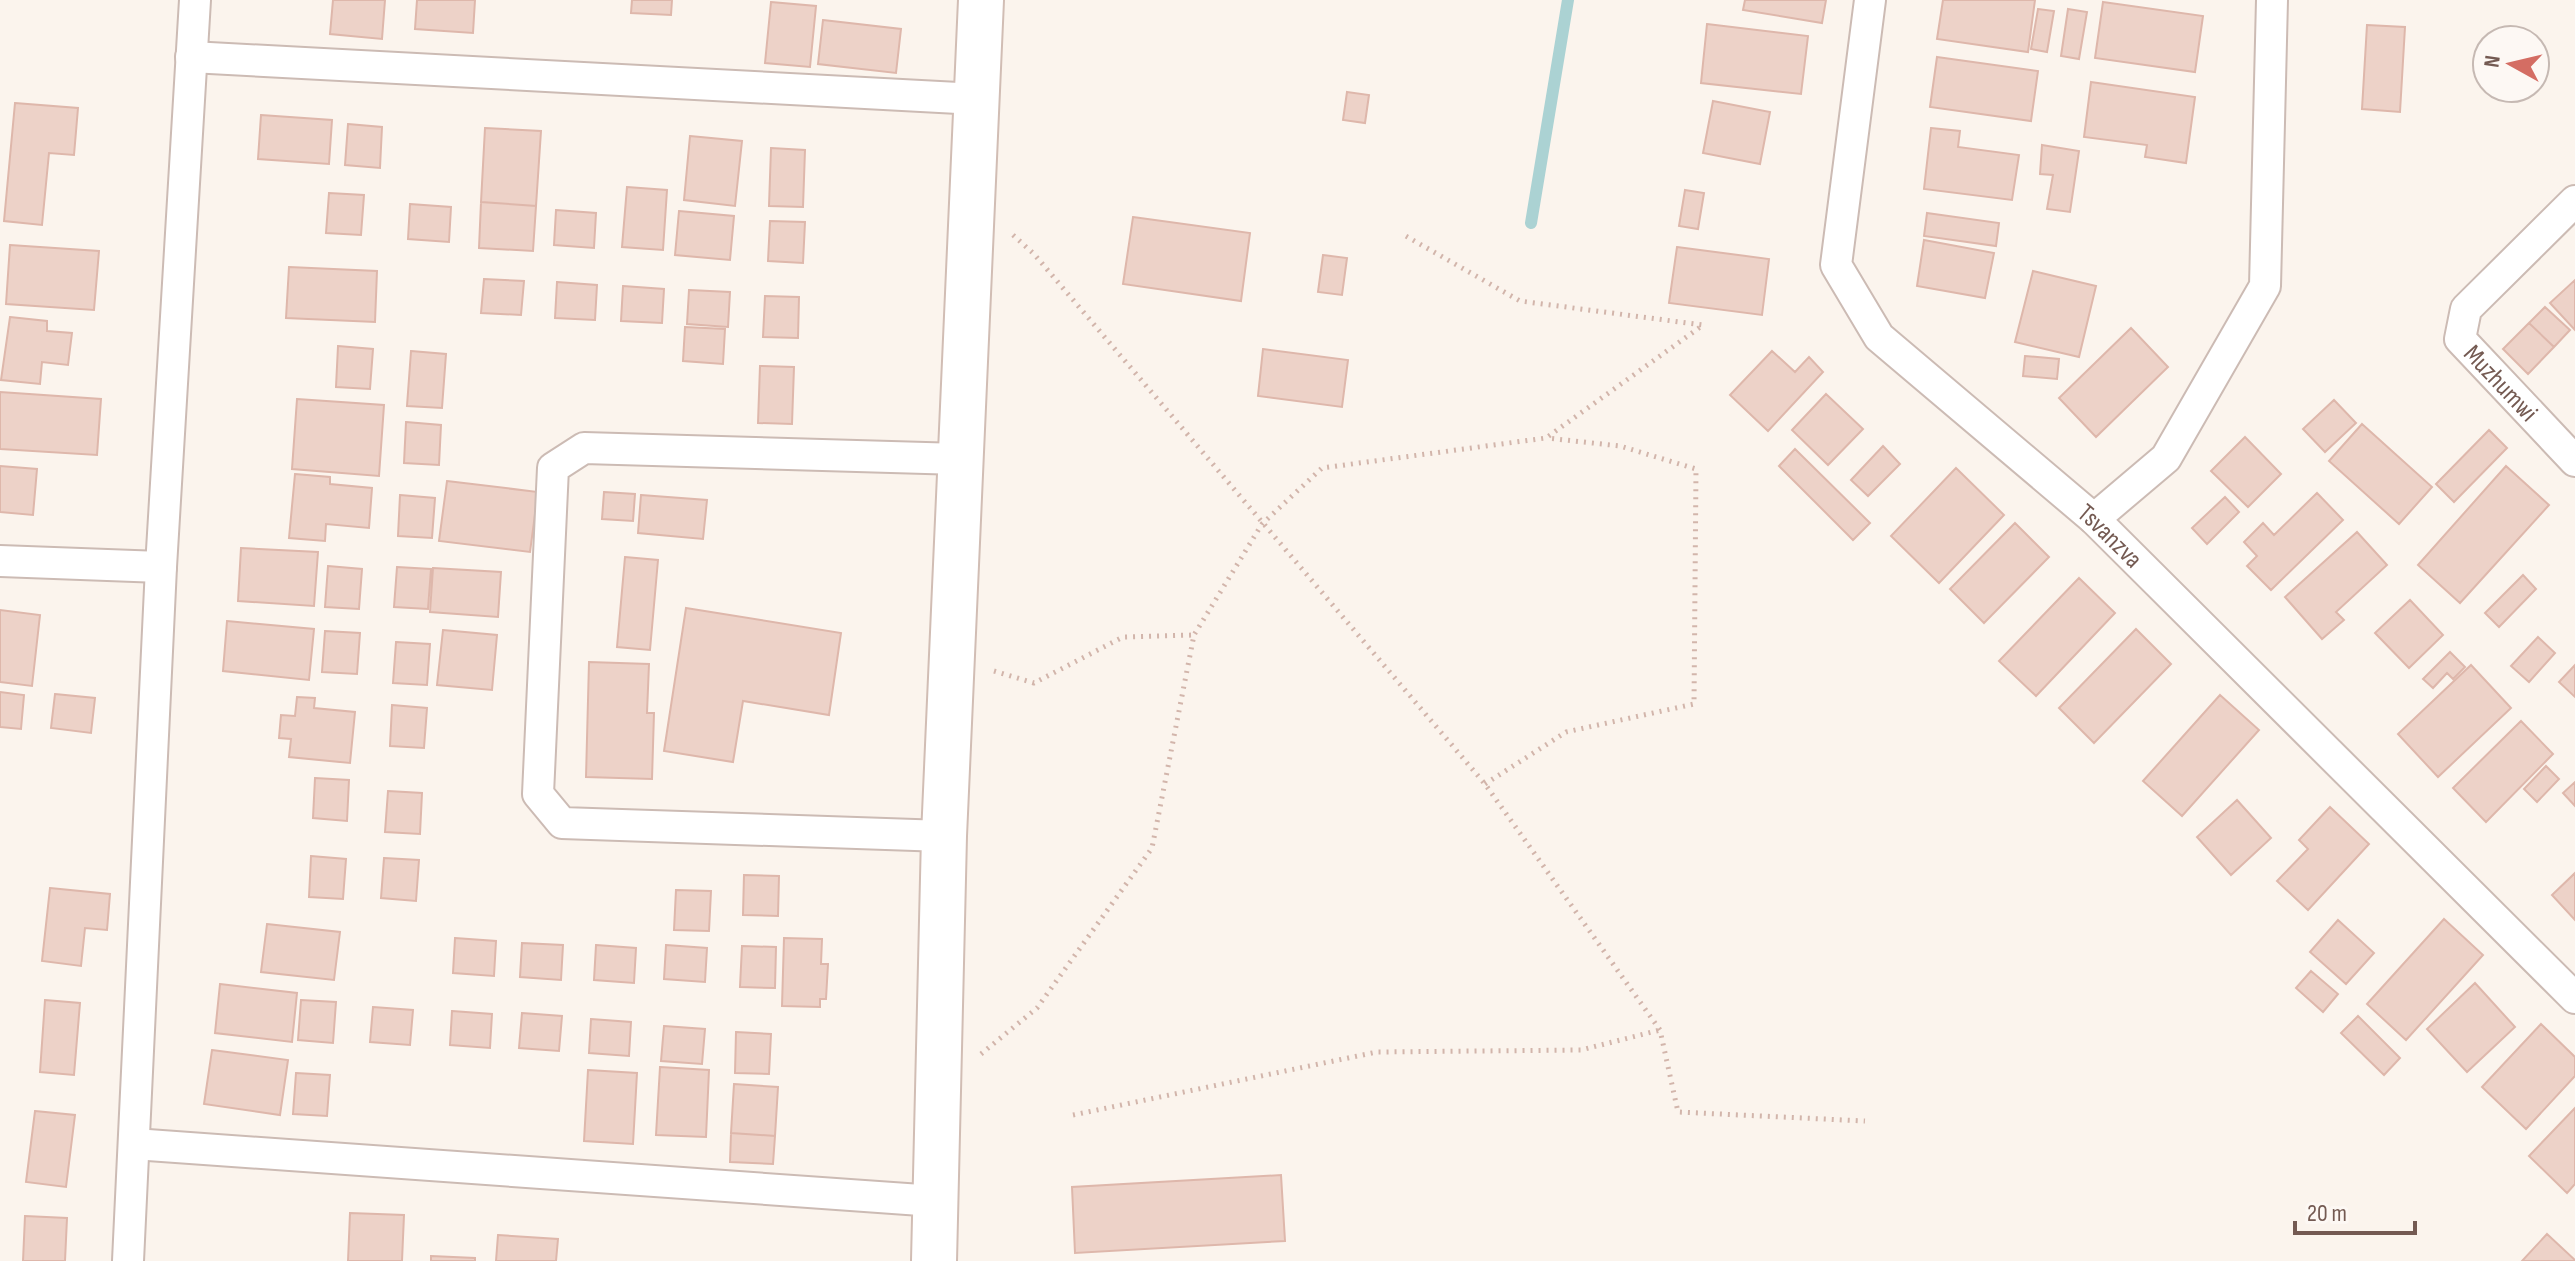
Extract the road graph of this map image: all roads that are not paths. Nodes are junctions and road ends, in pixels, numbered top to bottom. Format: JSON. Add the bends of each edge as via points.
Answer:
{"nodes":[{"id":1,"x":195,"y":0,"type":"edge"},
{"id":2,"x":981,"y":0,"type":"edge"},
{"id":3,"x":1870,"y":0,"type":"edge"},
{"id":4,"x":2272,"y":0,"type":"edge"},
{"id":5,"x":191,"y":57,"type":"junction"},
{"id":6,"x":977,"y":99,"type":"junction"},
{"id":7,"x":2575,"y":201,"type":"edge"},
{"id":8,"x":960,"y":459,"type":"junction"},
{"id":9,"x":2575,"y":461,"type":"edge"},
{"id":10,"x":2094,"y":519,"type":"junction"},
{"id":11,"x":0,"y":561,"type":"edge"},
{"id":12,"x":161,"y":567,"type":"junction"},
{"id":13,"x":944,"y":836,"type":"junction"},
{"id":14,"x":2575,"y":998,"type":"edge"},
{"id":15,"x":134,"y":1144,"type":"junction"},
{"id":16,"x":935,"y":1201,"type":"junction"},
{"id":17,"x":128,"y":1261,"type":"edge"},
{"id":18,"x":934,"y":1261,"type":"edge"}],
"edges":[{"from":1,"to":5,"type":"street"},
{"from":2,"to":6,"type":"street"},
{"from":3,"to":10,"type":"street","name":"Tsvanzva","via":[[1836,265],[1879,337]]},
{"from":4,"to":10,"type":"street","via":[[2265,286],[2166,458]]},
{"from":5,"to":6,"type":"street"},
{"from":5,"to":12,"type":"street"},
{"from":6,"to":8,"type":"street"},
{"from":7,"to":9,"type":"street","name":"Muzhumwi","via":[[2466,309],[2460,339]]},
{"from":8,"to":13,"type":"street"},
{"from":8,"to":13,"type":"street","via":[[584,448],[553,468],[538,794],[562,823]]},
{"from":10,"to":14,"type":"street","name":"Tsvanzva"},
{"from":11,"to":12,"type":"street"},
{"from":12,"to":15,"type":"street"},
{"from":13,"to":16,"type":"street"},
{"from":15,"to":16,"type":"street"},
{"from":15,"to":17,"type":"street"},
{"from":16,"to":18,"type":"street"}]}
